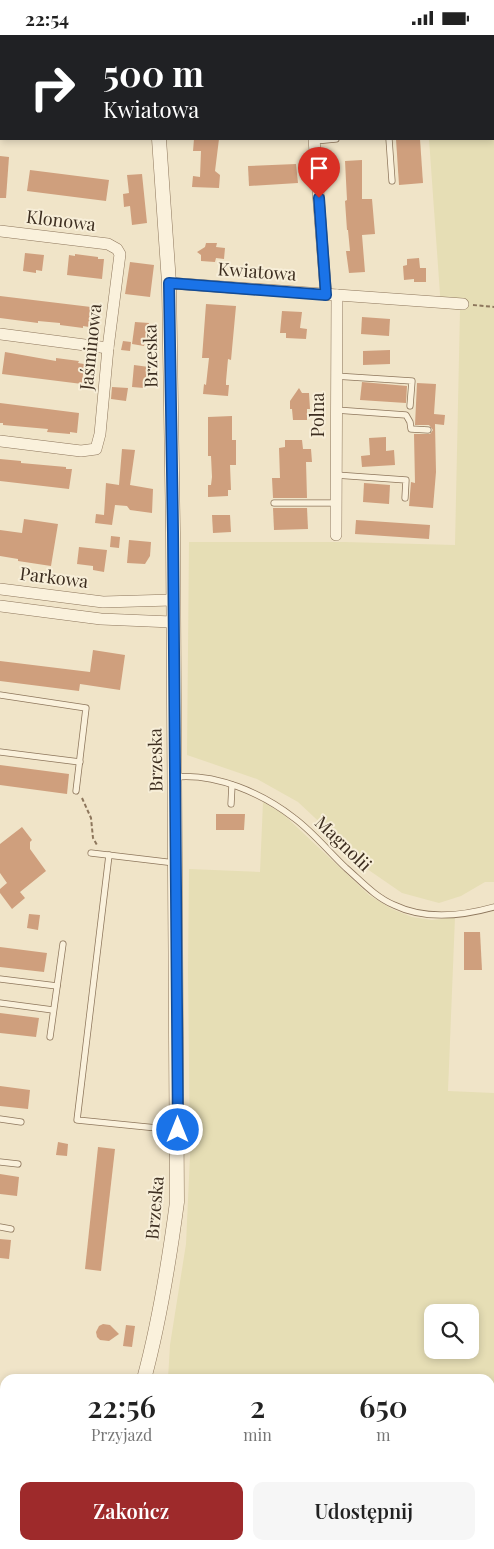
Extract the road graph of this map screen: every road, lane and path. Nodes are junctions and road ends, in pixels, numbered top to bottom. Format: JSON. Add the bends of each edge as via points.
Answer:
{"nodes":[{"id":1,"x":159,"y":140,"type":"edge"},
{"id":2,"x":315,"y":140,"type":"edge"},
{"id":3,"x":389,"y":140,"type":"edge"},
{"id":4,"x":392,"y":181,"type":"dead end"},
{"id":5,"x":0,"y":231,"type":"edge"},
{"id":6,"x":117,"y":249,"type":"joint"},
{"id":7,"x":169,"y":283,"type":"junction"},
{"id":8,"x":331,"y":295,"type":"junction"},
{"id":9,"x":463,"y":304,"type":"joint"},
{"id":10,"x":494,"y":307,"type":"edge"},
{"id":11,"x":0,"y":334,"type":"edge"},
{"id":12,"x":108,"y":348,"type":"junction"},
{"id":13,"x":335,"y":376,"type":"junction"},
{"id":14,"x":410,"y":406,"type":"dead end"},
{"id":15,"x":336,"y":410,"type":"junction"},
{"id":16,"x":428,"y":430,"type":"dead end"},
{"id":17,"x":0,"y":441,"type":"edge"},
{"id":18,"x":336,"y":475,"type":"junction"},
{"id":19,"x":405,"y":498,"type":"dead end"},
{"id":20,"x":274,"y":503,"type":"dead end"},
{"id":21,"x":336,"y":503,"type":"junction"},
{"id":22,"x":336,"y":535,"type":"dead end"},
{"id":23,"x":2,"y":590,"type":"edge"},
{"id":24,"x":172,"y":600,"type":"junction"},
{"id":25,"x":103,"y":602,"type":"junction"},
{"id":26,"x":1,"y":606,"type":"edge"},
{"id":27,"x":100,"y":619,"type":"junction"},
{"id":28,"x":172,"y":622,"type":"junction"},
{"id":29,"x":0,"y":695,"type":"edge"},
{"id":30,"x":0,"y":752,"type":"edge"},
{"id":31,"x":80,"y":762,"type":"junction"},
{"id":32,"x":175,"y":777,"type":"junction"},
{"id":33,"x":232,"y":785,"type":"junction"},
{"id":34,"x":76,"y":791,"type":"joint"},
{"id":35,"x":231,"y":804,"type":"dead end"},
{"id":36,"x":91,"y":853,"type":"dead end"},
{"id":37,"x":101,"y":854,"type":"junction"},
{"id":38,"x":109,"y":855,"type":"junction"},
{"id":39,"x":174,"y":863,"type":"junction"},
{"id":40,"x":494,"y":907,"type":"edge"},
{"id":41,"x":63,"y":944,"type":"dead end"},
{"id":42,"x":0,"y":979,"type":"edge"},
{"id":43,"x":57,"y":986,"type":"junction"},
{"id":44,"x":0,"y":1003,"type":"edge"},
{"id":45,"x":53,"y":1010,"type":"junction"},
{"id":46,"x":50,"y":1037,"type":"dead end"},
{"id":47,"x":0,"y":1119,"type":"edge"},
{"id":48,"x":22,"y":1122,"type":"dead end"},
{"id":49,"x":178,"y":1130,"type":"junction"},
{"id":50,"x":0,"y":1162,"type":"edge"},
{"id":51,"x":18,"y":1164,"type":"dead end"},
{"id":52,"x":0,"y":1227,"type":"edge"},
{"id":53,"x":11,"y":1229,"type":"dead end"},
{"id":54,"x":145,"y":1374,"type":"edge"}],
"edges":[{"from":1,"to":7,"type":"street","name":"Brzeska"},
{"from":2,"to":8,"type":"street","name":"Polna"},
{"from":3,"to":4,"type":"lane"},
{"from":5,"to":6,"type":"street","name":"Klonowa","via":[[108,244]]},
{"from":6,"to":12,"type":"street","name":"Jaśminowa","via":[[120,254]]},
{"from":7,"to":8,"type":"street","name":"Kwiatowa"},
{"from":7,"to":24,"type":"street","name":"Brzeska"},
{"from":8,"to":9,"type":"street","name":"Kwiatowa"},
{"from":8,"to":13,"type":"street","name":"Polna"},
{"from":9,"to":10,"type":"path"},
{"from":11,"to":12,"type":"street"},
{"from":12,"to":17,"type":"street","name":"Jaśminowa","via":[[96,449],[81,451]]},
{"from":13,"to":14,"type":"lane","via":[[412,381]]},
{"from":13,"to":15,"type":"street","name":"Polna"},
{"from":15,"to":16,"type":"lane","via":[[406,415],[411,429]]},
{"from":15,"to":18,"type":"street","name":"Polna"},
{"from":18,"to":19,"type":"lane","via":[[406,480]]},
{"from":18,"to":21,"type":"street","name":"Polna"},
{"from":20,"to":21,"type":"lane"},
{"from":21,"to":22,"type":"street","name":"Polna"},
{"from":23,"to":25,"type":"street","name":"Parkowa"},
{"from":23,"to":26,"type":"street"},
{"from":24,"to":25,"type":"street","name":"Parkowa"},
{"from":24,"to":28,"type":"street","name":"Brzeska"},
{"from":25,"to":27,"type":"street","name":"Parkowa"},
{"from":26,"to":27,"type":"street","name":"Parkowa"},
{"from":27,"to":28,"type":"street","name":"Parkowa"},
{"from":28,"to":32,"type":"street","name":"Brzeska"},
{"from":29,"to":31,"type":"lane","via":[[86,708]]},
{"from":30,"to":31,"type":"lane"},
{"from":31,"to":34,"type":"lane"},
{"from":32,"to":33,"type":"lane","name":"Magnolii","via":[[203,778]]},
{"from":32,"to":39,"type":"street","name":"Brzeska"},
{"from":33,"to":35,"type":"lane"},
{"from":33,"to":40,"type":"lane","name":"Magnolii","via":[[277,805],[296,819],[368,888],[393,905],[436,915]]},
{"from":34,"to":37,"type":"path","via":[[91,819],[93,838]]},
{"from":36,"to":37,"type":"lane"},
{"from":37,"to":38,"type":"lane"},
{"from":38,"to":39,"type":"lane"},
{"from":38,"to":49,"type":"lane","via":[[77,1120]]},
{"from":39,"to":49,"type":"street","name":"Brzeska"},
{"from":41,"to":43,"type":"lane"},
{"from":42,"to":43,"type":"lane"},
{"from":43,"to":45,"type":"lane"},
{"from":44,"to":45,"type":"lane"},
{"from":45,"to":46,"type":"lane"},
{"from":47,"to":48,"type":"lane"},
{"from":49,"to":54,"type":"street","name":"Brzeska","via":[[177,1202],[157,1330]]},
{"from":50,"to":51,"type":"lane"},
{"from":52,"to":53,"type":"lane"}]}
